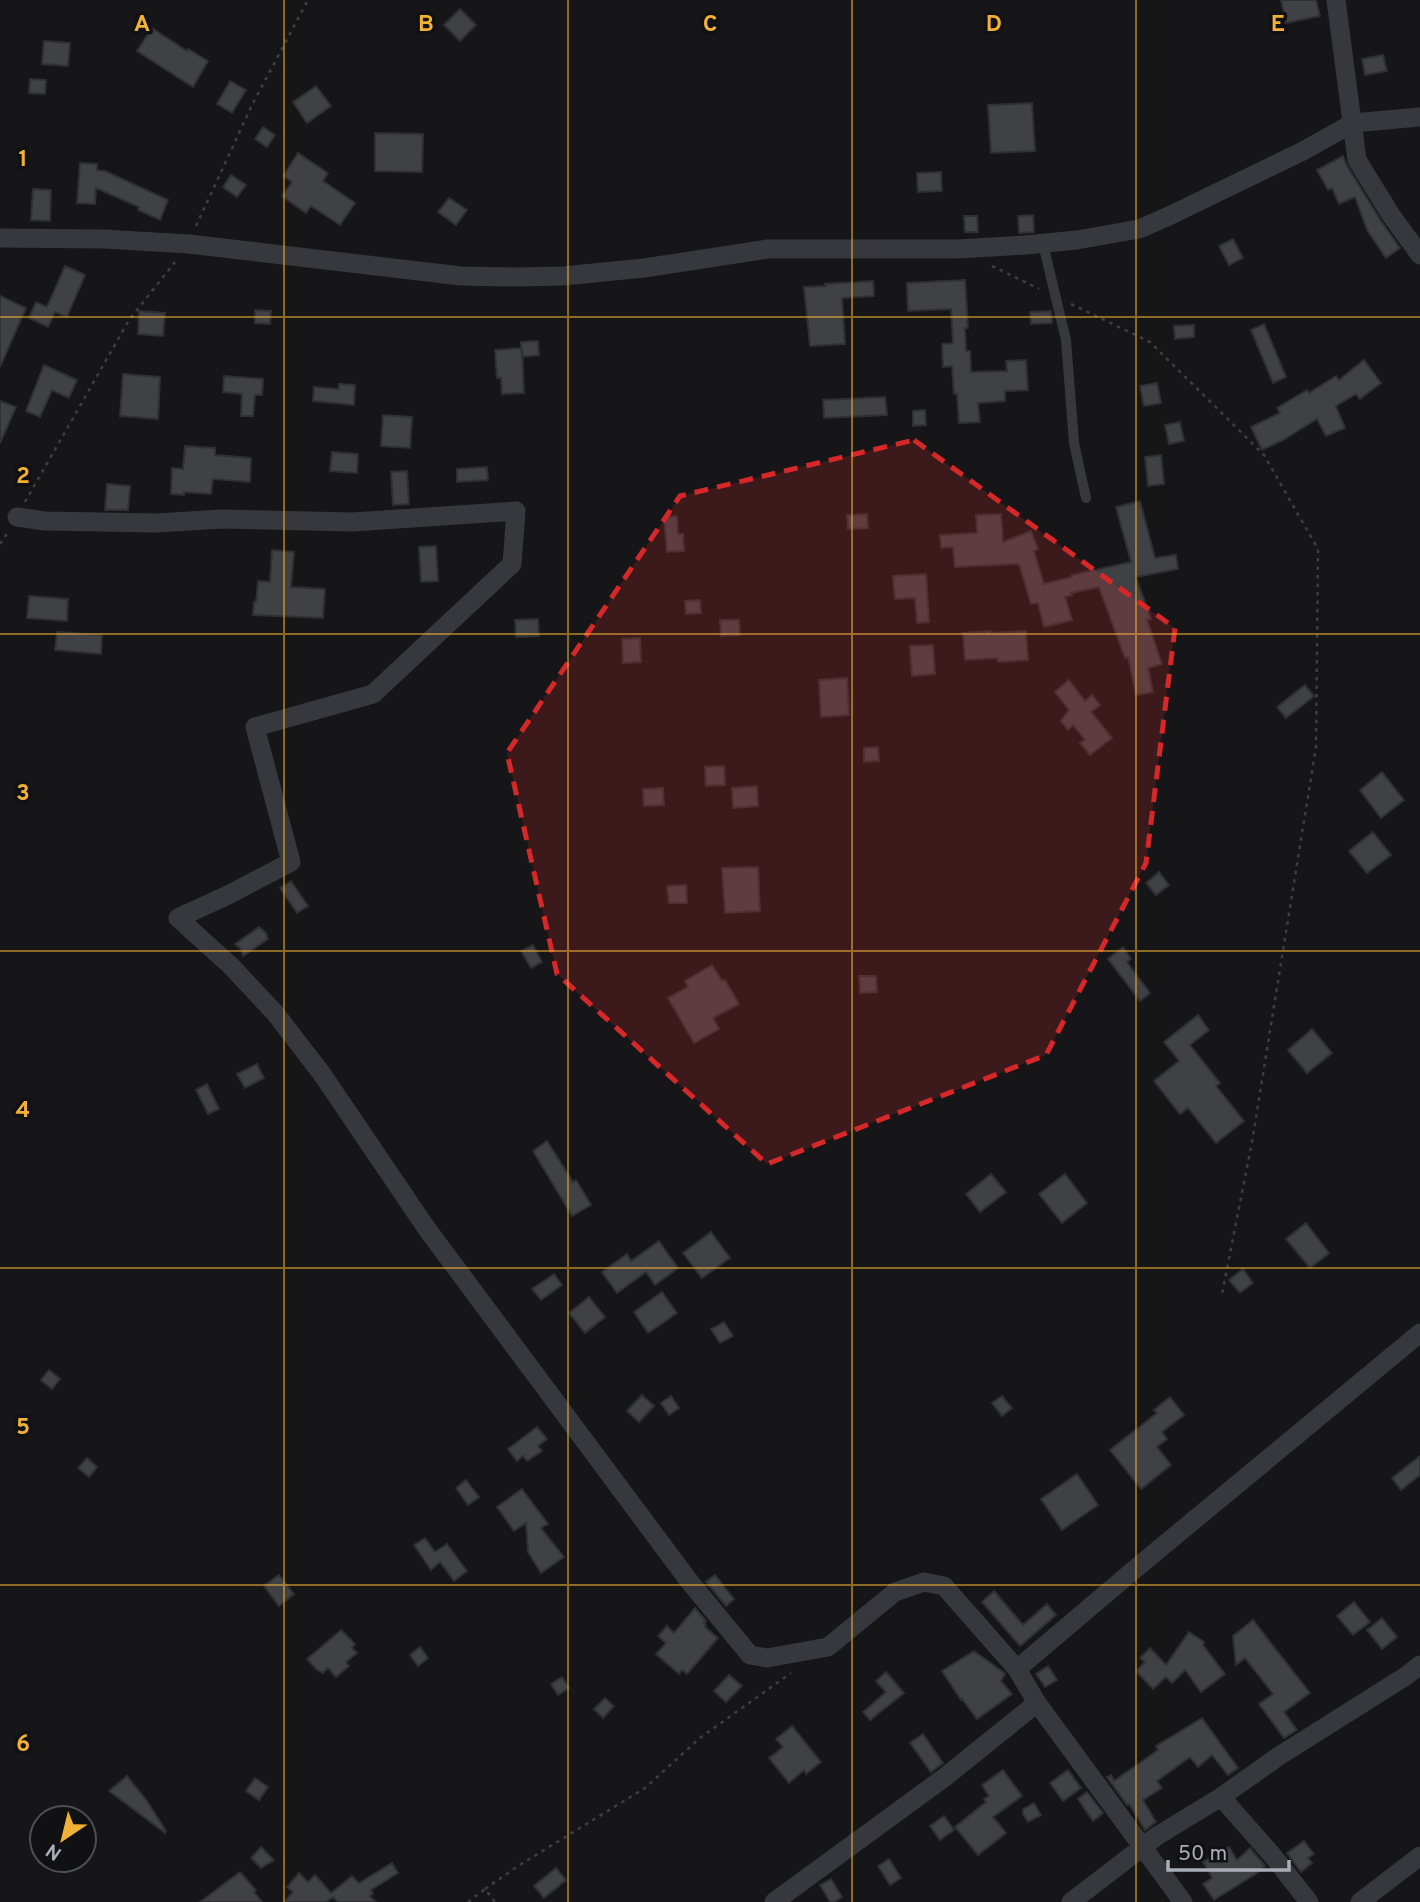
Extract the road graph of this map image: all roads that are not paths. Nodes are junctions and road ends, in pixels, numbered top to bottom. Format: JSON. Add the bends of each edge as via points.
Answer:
{"nodes":[{"id":1,"x":1336,"y":0,"type":"edge"},
{"id":2,"x":1420,"y":117,"type":"edge"},
{"id":3,"x":1353,"y":123,"type":"junction"},
{"id":4,"x":0,"y":238,"type":"edge"},
{"id":5,"x":1043,"y":244,"type":"junction"},
{"id":6,"x":1420,"y":255,"type":"edge"},
{"id":7,"x":1086,"y":498,"type":"dead end"},
{"id":8,"x":17,"y":517,"type":"road end"},
{"id":9,"x":1420,"y":1333,"type":"edge"},
{"id":10,"x":1420,"y":1665,"type":"edge"},
{"id":11,"x":1017,"y":1669,"type":"junction"},
{"id":12,"x":1037,"y":1703,"type":"junction"},
{"id":13,"x":1222,"y":1797,"type":"junction"},
{"id":14,"x":1143,"y":1847,"type":"junction"},
{"id":15,"x":1420,"y":1856,"type":"edge"},
{"id":16,"x":774,"y":1902,"type":"edge"},
{"id":17,"x":1071,"y":1902,"type":"edge"},
{"id":18,"x":1183,"y":1902,"type":"edge"},
{"id":19,"x":1309,"y":1902,"type":"edge"},
{"id":20,"x":1360,"y":1902,"type":"edge"}],
"edges":[{"from":1,"to":3,"type":"street"},
{"from":2,"to":3,"type":"street"},
{"from":3,"to":5,"type":"street","via":[[1139,229]]},
{"from":3,"to":6,"type":"street","via":[[1357,160]]},
{"from":4,"to":5,"type":"street","via":[[189,244],[461,276],[516,277],[644,268],[768,249]]},
{"from":5,"to":7,"type":"lane","via":[[1066,340],[1074,443]]},
{"from":8,"to":11,"type":"street","via":[[142,523],[223,519],[353,522],[516,511],[512,564],[373,694],[254,727],[291,862],[178,918],[275,1013],[323,1074],[427,1229],[689,1581],[750,1655],[767,1658],[828,1647],[895,1592],[924,1582],[944,1587]]},
{"from":9,"to":11,"type":"street"},
{"from":10,"to":13,"type":"street"},
{"from":11,"to":12,"type":"street"},
{"from":12,"to":14,"type":"street"},
{"from":12,"to":16,"type":"street"},
{"from":13,"to":14,"type":"street"},
{"from":13,"to":19,"type":"street"},
{"from":14,"to":17,"type":"street"},
{"from":14,"to":18,"type":"street"},
{"from":15,"to":20,"type":"street"}]}
